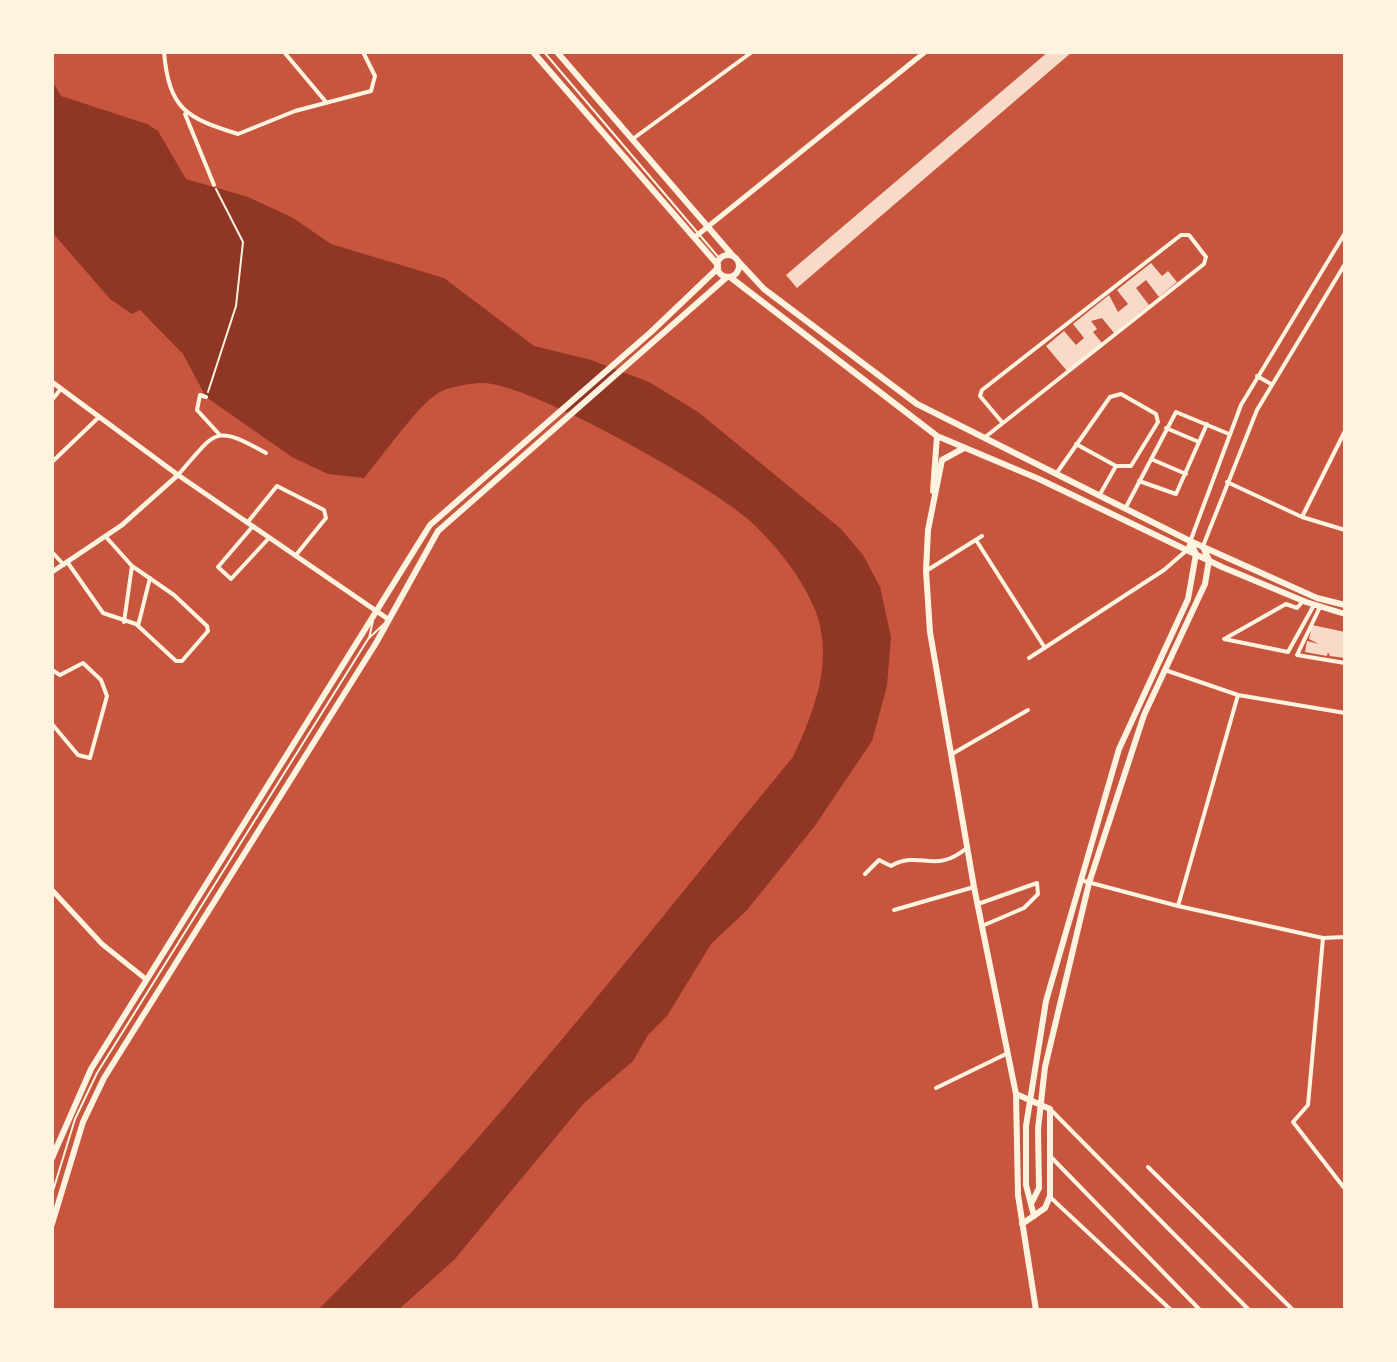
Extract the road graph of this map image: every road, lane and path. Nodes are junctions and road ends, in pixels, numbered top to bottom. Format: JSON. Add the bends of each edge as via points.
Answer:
{"nodes":[{"id":1,"x":164,"y":52,"type":"edge"},
{"id":2,"x":284,"y":52,"type":"edge"},
{"id":3,"x":363,"y":52,"type":"edge"},
{"id":4,"x":533,"y":52,"type":"edge"},
{"id":5,"x":544,"y":52,"type":"edge"},
{"id":6,"x":557,"y":52,"type":"edge"},
{"id":7,"x":752,"y":52,"type":"edge"},
{"id":8,"x":925,"y":52,"type":"edge"},
{"id":9,"x":326,"y":102,"type":"junction"},
{"id":10,"x":185,"y":114,"type":"junction"},
{"id":11,"x":634,"y":138,"type":"junction"},
{"id":12,"x":214,"y":185,"type":"joint"},
{"id":13,"x":708,"y":228,"type":"junction"},
{"id":14,"x":1345,"y":233,"type":"edge"},
{"id":15,"x":698,"y":236,"type":"junction"},
{"id":16,"x":736,"y":259,"type":"junction"},
{"id":17,"x":719,"y":264,"type":"junction"},
{"id":18,"x":1345,"y":264,"type":"edge"},
{"id":19,"x":729,"y":277,"type":"junction"},
{"id":20,"x":1257,"y":376,"type":"junction"},
{"id":21,"x":52,"y":382,"type":"edge"},
{"id":22,"x":1271,"y":384,"type":"junction"},
{"id":23,"x":60,"y":390,"type":"junction"},
{"id":24,"x":206,"y":397,"type":"joint"},
{"id":25,"x":52,"y":400,"type":"edge"},
{"id":26,"x":938,"y":415,"type":"junction"},
{"id":27,"x":99,"y":417,"type":"junction"},
{"id":28,"x":1001,"y":421,"type":"junction"},
{"id":29,"x":1207,"y":424,"type":"junction"},
{"id":30,"x":1166,"y":428,"type":"junction"},
{"id":31,"x":1345,"y":431,"type":"edge"},
{"id":32,"x":219,"y":434,"type":"junction"},
{"id":33,"x":934,"y":434,"type":"junction"},
{"id":34,"x":1229,"y":434,"type":"junction"},
{"id":35,"x":982,"y":437,"type":"junction"},
{"id":36,"x":1199,"y":442,"type":"junction"},
{"id":37,"x":1076,"y":444,"type":"junction"},
{"id":38,"x":964,"y":448,"type":"junction"},
{"id":39,"x":974,"y":450,"type":"junction"},
{"id":40,"x":266,"y":453,"type":"dead end"},
{"id":41,"x":1150,"y":459,"type":"junction"},
{"id":42,"x":52,"y":462,"type":"edge"},
{"id":43,"x":1116,"y":466,"type":"junction"},
{"id":44,"x":1056,"y":474,"type":"junction"},
{"id":45,"x":1186,"y":474,"type":"junction"},
{"id":46,"x":178,"y":475,"type":"junction"},
{"id":47,"x":1139,"y":481,"type":"junction"},
{"id":48,"x":1227,"y":482,"type":"junction"},
{"id":49,"x":933,"y":495,"type":"junction"},
{"id":50,"x":1099,"y":496,"type":"junction"},
{"id":51,"x":1125,"y":509,"type":"junction"},
{"id":52,"x":1302,"y":517,"type":"junction"},
{"id":53,"x":250,"y":525,"type":"junction"},
{"id":54,"x":1345,"y":530,"type":"edge"},
{"id":55,"x":982,"y":536,"type":"dead end"},
{"id":56,"x":106,"y":537,"type":"junction"},
{"id":57,"x":269,"y":538,"type":"junction"},
{"id":58,"x":976,"y":540,"type":"junction"},
{"id":59,"x":1190,"y":541,"type":"junction"},
{"id":60,"x":1203,"y":547,"type":"junction"},
{"id":61,"x":1187,"y":550,"type":"junction"},
{"id":62,"x":52,"y":552,"type":"edge"},
{"id":63,"x":1196,"y":554,"type":"junction"},
{"id":64,"x":296,"y":555,"type":"junction"},
{"id":65,"x":1209,"y":560,"type":"junction"},
{"id":66,"x":66,"y":564,"type":"junction"},
{"id":67,"x":132,"y":566,"type":"junction"},
{"id":68,"x":926,"y":571,"type":"junction"},
{"id":69,"x":52,"y":572,"type":"edge"},
{"id":70,"x":150,"y":578,"type":"junction"},
{"id":71,"x":1303,"y":601,"type":"junction"},
{"id":72,"x":1345,"y":605,"type":"edge"},
{"id":73,"x":1317,"y":606,"type":"junction"},
{"id":74,"x":376,"y":610,"type":"junction"},
{"id":75,"x":1345,"y":614,"type":"edge"},
{"id":76,"x":388,"y":619,"type":"junction"},
{"id":77,"x":124,"y":622,"type":"junction"},
{"id":78,"x":138,"y":626,"type":"junction"},
{"id":79,"x":368,"y":639,"type":"junction"},
{"id":80,"x":1045,"y":648,"type":"junction"},
{"id":81,"x":1029,"y":658,"type":"dead end"},
{"id":82,"x":1345,"y":663,"type":"edge"},
{"id":83,"x":1155,"y":665,"type":"junction"},
{"id":84,"x":52,"y":670,"type":"edge"},
{"id":85,"x":1165,"y":670,"type":"junction"},
{"id":86,"x":1238,"y":695,"type":"junction"},
{"id":87,"x":1028,"y":710,"type":"dead end"},
{"id":88,"x":1345,"y":713,"type":"edge"},
{"id":89,"x":52,"y":724,"type":"edge"},
{"id":90,"x":952,"y":754,"type":"junction"},
{"id":91,"x":969,"y":847,"type":"junction"},
{"id":92,"x":865,"y":874,"type":"dead end"},
{"id":93,"x":1080,"y":880,"type":"junction"},
{"id":94,"x":1089,"y":883,"type":"junction"},
{"id":95,"x":974,"y":887,"type":"junction"},
{"id":96,"x":52,"y":890,"type":"edge"},
{"id":97,"x":978,"y":904,"type":"junction"},
{"id":98,"x":1178,"y":906,"type":"junction"},
{"id":99,"x":894,"y":910,"type":"dead end"},
{"id":100,"x":982,"y":926,"type":"junction"},
{"id":101,"x":1345,"y":937,"type":"edge"},
{"id":102,"x":1323,"y":938,"type":"junction"},
{"id":103,"x":147,"y":980,"type":"junction"},
{"id":104,"x":1006,"y":1054,"type":"junction"},
{"id":105,"x":936,"y":1088,"type":"dead end"},
{"id":106,"x":1016,"y":1094,"type":"junction"},
{"id":107,"x":1050,"y":1109,"type":"junction"},
{"id":108,"x":1048,"y":1154,"type":"junction"},
{"id":109,"x":52,"y":1158,"type":"edge"},
{"id":110,"x":1148,"y":1167,"type":"dead end"},
{"id":111,"x":1345,"y":1189,"type":"edge"},
{"id":112,"x":52,"y":1194,"type":"edge"},
{"id":113,"x":1050,"y":1196,"type":"junction"},
{"id":114,"x":1032,"y":1202,"type":"junction"},
{"id":115,"x":1034,"y":1216,"type":"junction"},
{"id":116,"x":52,"y":1224,"type":"edge"},
{"id":117,"x":1022,"y":1224,"type":"junction"},
{"id":118,"x":1036,"y":1310,"type":"edge"},
{"id":119,"x":1171,"y":1310,"type":"edge"},
{"id":120,"x":1200,"y":1310,"type":"edge"},
{"id":121,"x":1249,"y":1310,"type":"edge"},
{"id":122,"x":1293,"y":1310,"type":"edge"}],
"edges":[{"from":1,"to":10,"type":"street","via":[[178,106]]},
{"from":2,"to":9,"type":"street"},
{"from":3,"to":9,"type":"street","via":[[375,76],[371,91]]},
{"from":4,"to":15,"type":"main road"},
{"from":5,"to":15,"type":"lane"},
{"from":6,"to":11,"type":"main road"},
{"from":7,"to":11,"type":"street"},
{"from":8,"to":13,"type":"street"},
{"from":9,"to":10,"type":"street","via":[[238,134]]},
{"from":10,"to":12,"type":"street"},
{"from":11,"to":13,"type":"main road"},
{"from":12,"to":24,"type":"path","via":[[243,242],[236,306]]},
{"from":13,"to":15,"type":"street"},
{"from":13,"to":16,"type":"main road"},
{"from":14,"to":20,"type":"street"},
{"from":15,"to":17,"type":"main road"},
{"from":16,"to":17,"type":"main road"},
{"from":16,"to":19,"type":"main road","via":[[738,271]]},
{"from":16,"to":26,"type":"main road","via":[[764,289],[822,334]]},
{"from":17,"to":19,"type":"main road"},
{"from":17,"to":74,"type":"main road","via":[[651,332],[441,513]]},
{"from":18,"to":22,"type":"street"},
{"from":19,"to":33,"type":"main road"},
{"from":19,"to":76,"type":"main road","via":[[448,520]]},
{"from":20,"to":22,"type":"street"},
{"from":20,"to":34,"type":"street"},
{"from":21,"to":23,"type":"street"},
{"from":22,"to":48,"type":"street"},
{"from":23,"to":25,"type":"street"},
{"from":23,"to":27,"type":"street"},
{"from":24,"to":32,"type":"street","via":[[200,395],[197,410]]},
{"from":26,"to":33,"type":"main road","via":[[929,426]]},
{"from":26,"to":35,"type":"main road"},
{"from":27,"to":42,"type":"street"},
{"from":27,"to":46,"type":"street"},
{"from":28,"to":28,"type":"street","via":[[980,396],[982,390],[1181,235],[1189,235],[1206,257],[1204,264]]},
{"from":28,"to":35,"type":"street"},
{"from":29,"to":30,"type":"street","via":[[1176,412]]},
{"from":29,"to":34,"type":"street"},
{"from":29,"to":36,"type":"street"},
{"from":30,"to":36,"type":"street"},
{"from":30,"to":41,"type":"street"},
{"from":31,"to":52,"type":"street"},
{"from":32,"to":40,"type":"street","via":[[232,434]]},
{"from":32,"to":46,"type":"street"},
{"from":33,"to":38,"type":"main road"},
{"from":33,"to":49,"type":"main road"},
{"from":34,"to":59,"type":"street"},
{"from":35,"to":39,"type":"main road"},
{"from":35,"to":44,"type":"main road"},
{"from":36,"to":45,"type":"street"},
{"from":37,"to":43,"type":"street"},
{"from":37,"to":43,"type":"street","via":[[1110,397],[1121,394],[1158,418],[1131,466]]},
{"from":37,"to":44,"type":"street"},
{"from":38,"to":39,"type":"main road"},
{"from":38,"to":49,"type":"main road","via":[[942,460]]},
{"from":39,"to":61,"type":"main road"},
{"from":41,"to":45,"type":"street"},
{"from":41,"to":47,"type":"street"},
{"from":43,"to":50,"type":"street"},
{"from":44,"to":50,"type":"main road"},
{"from":45,"to":47,"type":"street","via":[[1174,495]]},
{"from":46,"to":53,"type":"street"},
{"from":46,"to":56,"type":"street"},
{"from":47,"to":51,"type":"street"},
{"from":48,"to":52,"type":"street"},
{"from":48,"to":60,"type":"street"},
{"from":49,"to":68,"type":"main road"},
{"from":50,"to":51,"type":"main road"},
{"from":51,"to":59,"type":"main road"},
{"from":52,"to":54,"type":"street"},
{"from":53,"to":57,"type":"street"},
{"from":53,"to":57,"type":"street","via":[[218,567],[231,579]]},
{"from":53,"to":64,"type":"street","via":[[277,486],[324,510],[326,518]]},
{"from":55,"to":58,"type":"street"},
{"from":56,"to":66,"type":"street"},
{"from":56,"to":67,"type":"street"},
{"from":57,"to":64,"type":"street"},
{"from":58,"to":68,"type":"street"},
{"from":58,"to":80,"type":"street"},
{"from":59,"to":60,"type":"main road"},
{"from":59,"to":61,"type":"street"},
{"from":59,"to":63,"type":"main road"},
{"from":60,"to":65,"type":"main road"},
{"from":60,"to":72,"type":"main road","via":[[1317,598]]},
{"from":61,"to":63,"type":"main road"},
{"from":61,"to":80,"type":"street"},
{"from":62,"to":66,"type":"street"},
{"from":63,"to":65,"type":"main road"},
{"from":63,"to":83,"type":"main road","via":[[1188,599]]},
{"from":64,"to":74,"type":"street"},
{"from":65,"to":71,"type":"main road"},
{"from":65,"to":85,"type":"main road","via":[[1205,584]]},
{"from":66,"to":69,"type":"street"},
{"from":66,"to":77,"type":"street","via":[[103,613]]},
{"from":67,"to":70,"type":"street"},
{"from":67,"to":77,"type":"street"},
{"from":68,"to":90,"type":"main road","via":[[930,632]]},
{"from":70,"to":78,"type":"street"},
{"from":70,"to":78,"type":"street","via":[[209,629],[179,662]]},
{"from":71,"to":73,"type":"main road"},
{"from":71,"to":73,"type":"street","via":[[1297,608],[1286,604],[1224,639],[1288,652]]},
{"from":73,"to":75,"type":"main road"},
{"from":73,"to":82,"type":"street","via":[[1297,655]]},
{"from":74,"to":76,"type":"street"},
{"from":74,"to":79,"type":"lane"},
{"from":74,"to":103,"type":"main road"},
{"from":76,"to":79,"type":"lane"},
{"from":76,"to":116,"type":"main road","via":[[104,1078],[83,1122]]},
{"from":77,"to":78,"type":"street"},
{"from":79,"to":112,"type":"lane","via":[[97,1073],[75,1119]]},
{"from":80,"to":81,"type":"street"},
{"from":83,"to":85,"type":"street"},
{"from":83,"to":93,"type":"main road","via":[[1119,749]]},
{"from":84,"to":89,"type":"street","via":[[60,675],[83,663],[101,680],[107,696],[90,758],[78,755]]},
{"from":85,"to":86,"type":"street"},
{"from":85,"to":94,"type":"main road","via":[[1128,759]]},
{"from":86,"to":88,"type":"street"},
{"from":86,"to":98,"type":"street"},
{"from":87,"to":90,"type":"street"},
{"from":90,"to":91,"type":"main road"},
{"from":91,"to":92,"type":"street","via":[[941,863],[904,859],[891,866],[879,860]]},
{"from":91,"to":95,"type":"main road"},
{"from":93,"to":94,"type":"street"},
{"from":93,"to":114,"type":"main road","via":[[1046,1001],[1026,1126],[1026,1185]]},
{"from":94,"to":98,"type":"street"},
{"from":94,"to":114,"type":"main road","via":[[1045,1067],[1039,1188]]},
{"from":95,"to":97,"type":"main road"},
{"from":95,"to":99,"type":"street"},
{"from":96,"to":103,"type":"street","via":[[102,944]]},
{"from":97,"to":100,"type":"main road"},
{"from":97,"to":100,"type":"street","via":[[1037,883],[1038,894],[1024,908]]},
{"from":98,"to":102,"type":"street"},
{"from":100,"to":104,"type":"main road"},
{"from":101,"to":102,"type":"street"},
{"from":102,"to":111,"type":"street","via":[[1308,1105],[1293,1122]]},
{"from":103,"to":109,"type":"main road","via":[[91,1069]]},
{"from":104,"to":105,"type":"street"},
{"from":104,"to":106,"type":"main road"},
{"from":106,"to":107,"type":"main road"},
{"from":106,"to":117,"type":"main road"},
{"from":107,"to":108,"type":"main road"},
{"from":107,"to":121,"type":"street"},
{"from":108,"to":113,"type":"main road"},
{"from":108,"to":120,"type":"street"},
{"from":110,"to":122,"type":"street"},
{"from":113,"to":115,"type":"main road"},
{"from":113,"to":119,"type":"street"},
{"from":114,"to":115,"type":"main road"},
{"from":115,"to":117,"type":"main road"},
{"from":117,"to":118,"type":"main road"}]}
